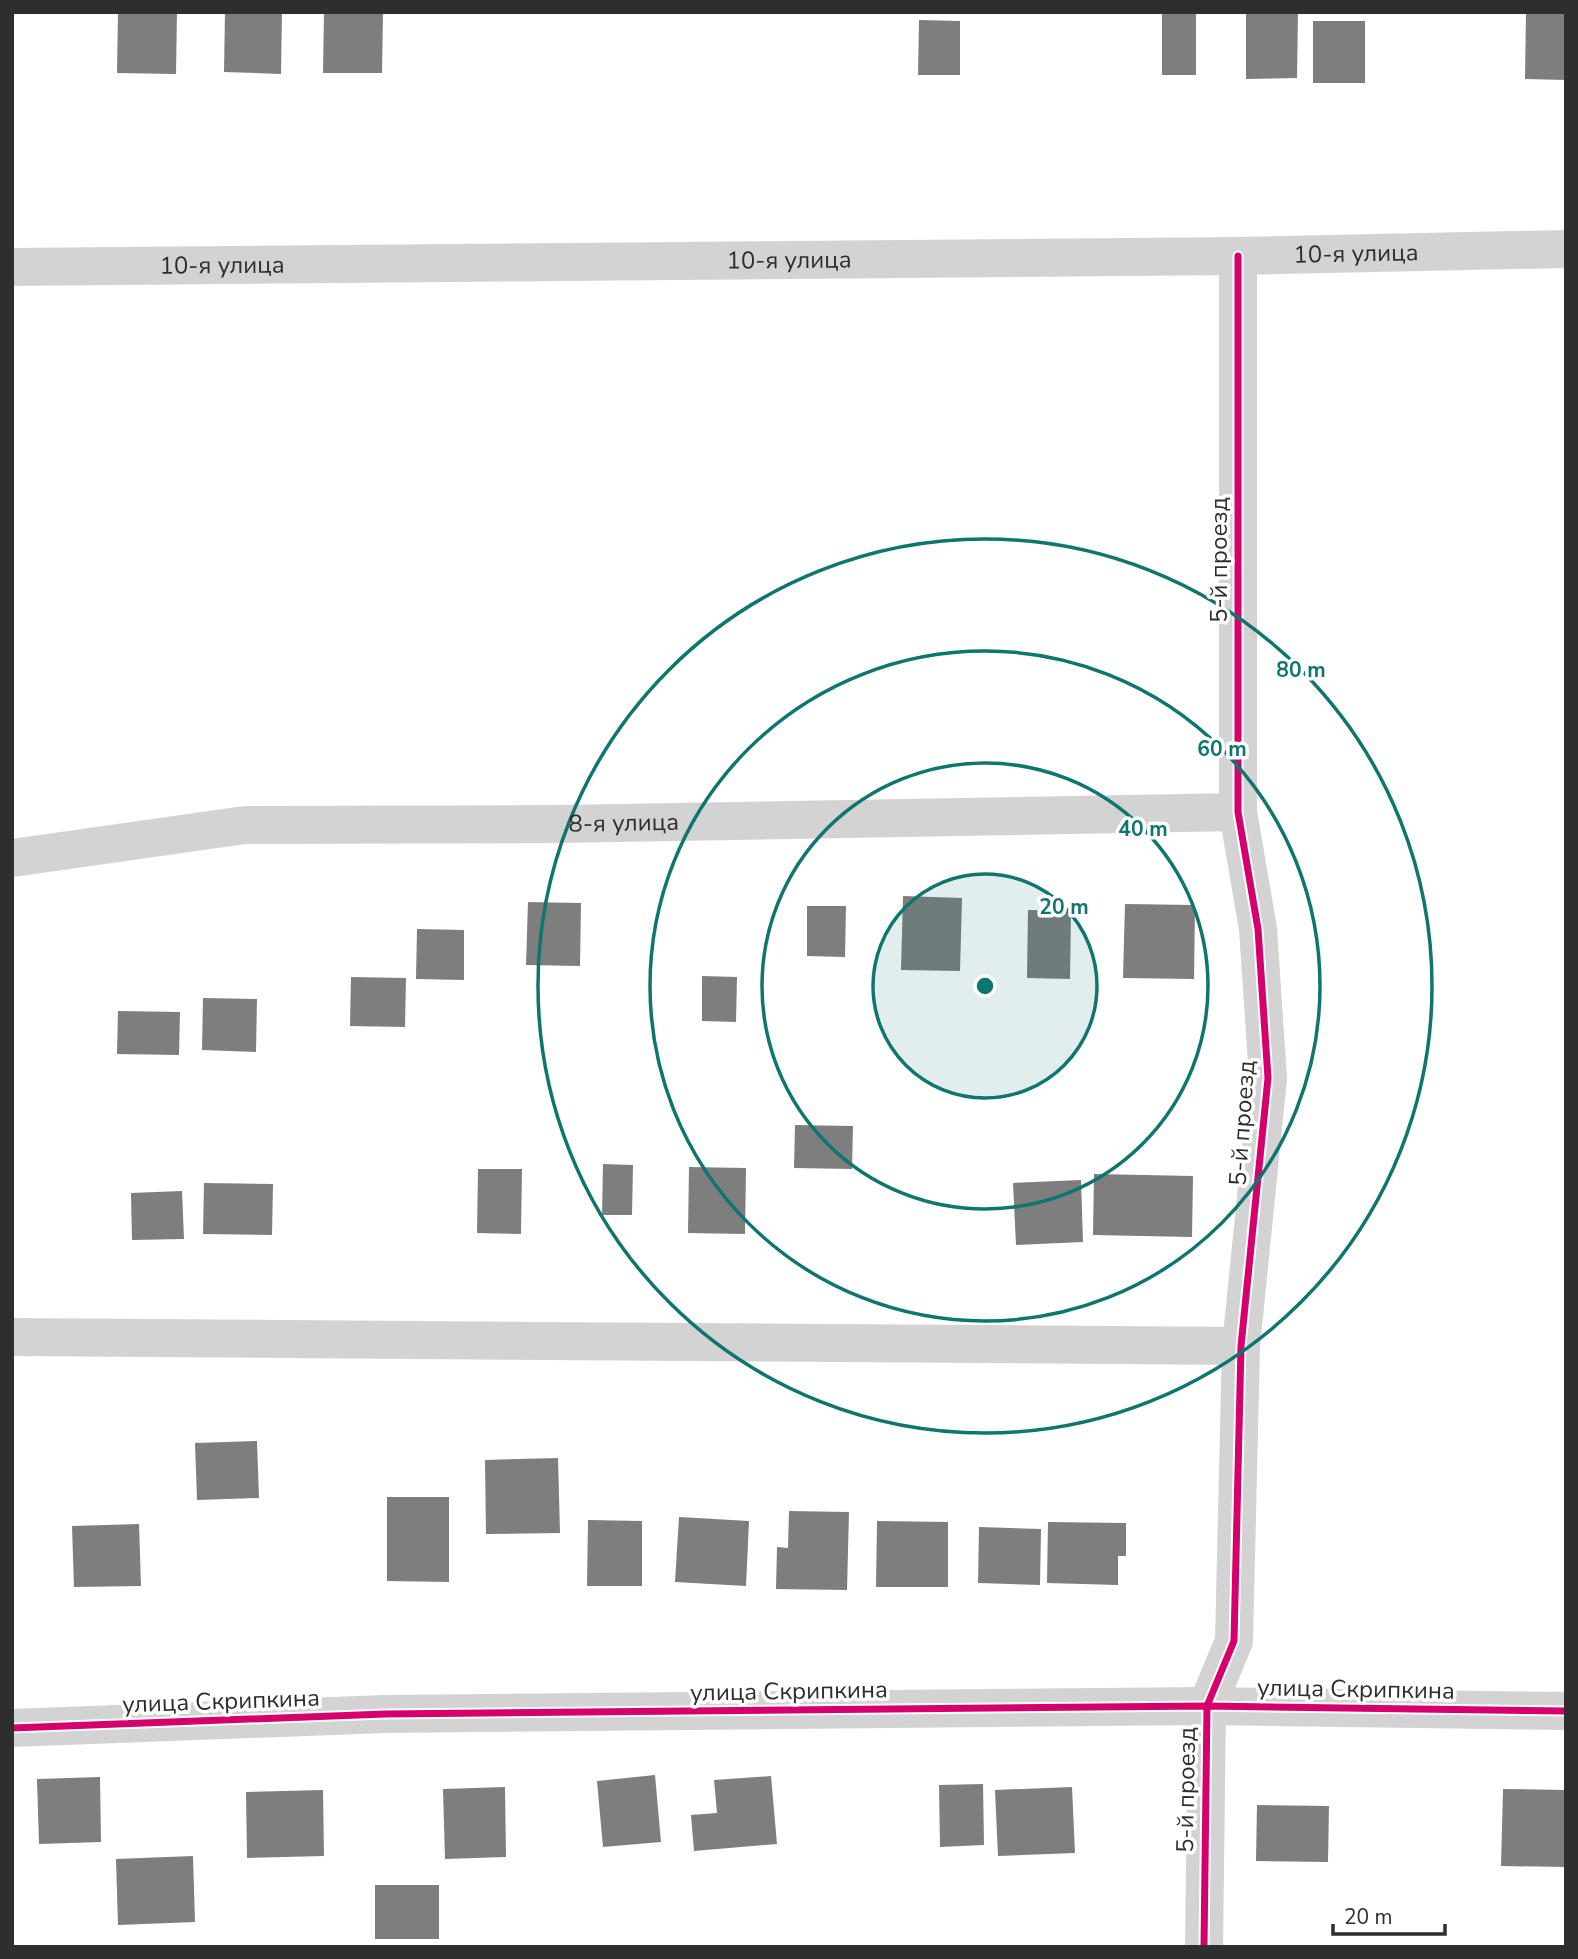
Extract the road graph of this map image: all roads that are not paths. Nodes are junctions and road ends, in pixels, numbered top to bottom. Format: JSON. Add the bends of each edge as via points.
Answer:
{"nodes":[{"id":1,"x":1566,"y":249,"type":"edge"},
{"id":2,"x":1238,"y":256,"type":"junction"},
{"id":3,"x":12,"y":267,"type":"edge"},
{"id":4,"x":1238,"y":812,"type":"junction"},
{"id":5,"x":12,"y":858,"type":"edge"},
{"id":6,"x":12,"y":1337,"type":"edge"},
{"id":7,"x":1241,"y":1346,"type":"junction"},
{"id":8,"x":1207,"y":1706,"type":"junction"},
{"id":9,"x":1566,"y":1711,"type":"edge"},
{"id":10,"x":12,"y":1728,"type":"edge"},
{"id":11,"x":1204,"y":1947,"type":"edge"}],
"edges":[{"from":1,"to":2,"type":"street","name":"10-я улица"},
{"from":2,"to":3,"type":"street","name":"10-я улица"},
{"from":2,"to":4,"type":"street","name":"5-й проезд"},
{"from":4,"to":5,"type":"street","name":"8-я улица","via":[[246,825]]},
{"from":4,"to":7,"type":"street","name":"5-й проезд","via":[[1258,929],[1268,1078]]},
{"from":6,"to":7,"type":"street"},
{"from":7,"to":8,"type":"street","name":"5-й проезд","via":[[1234,1641]]},
{"from":8,"to":9,"type":"street","name":"улица Скрипкина"},
{"from":8,"to":10,"type":"street","name":"улица Скрипкина","via":[[385,1714]]},
{"from":8,"to":11,"type":"street","name":"5-й проезд"}]}
